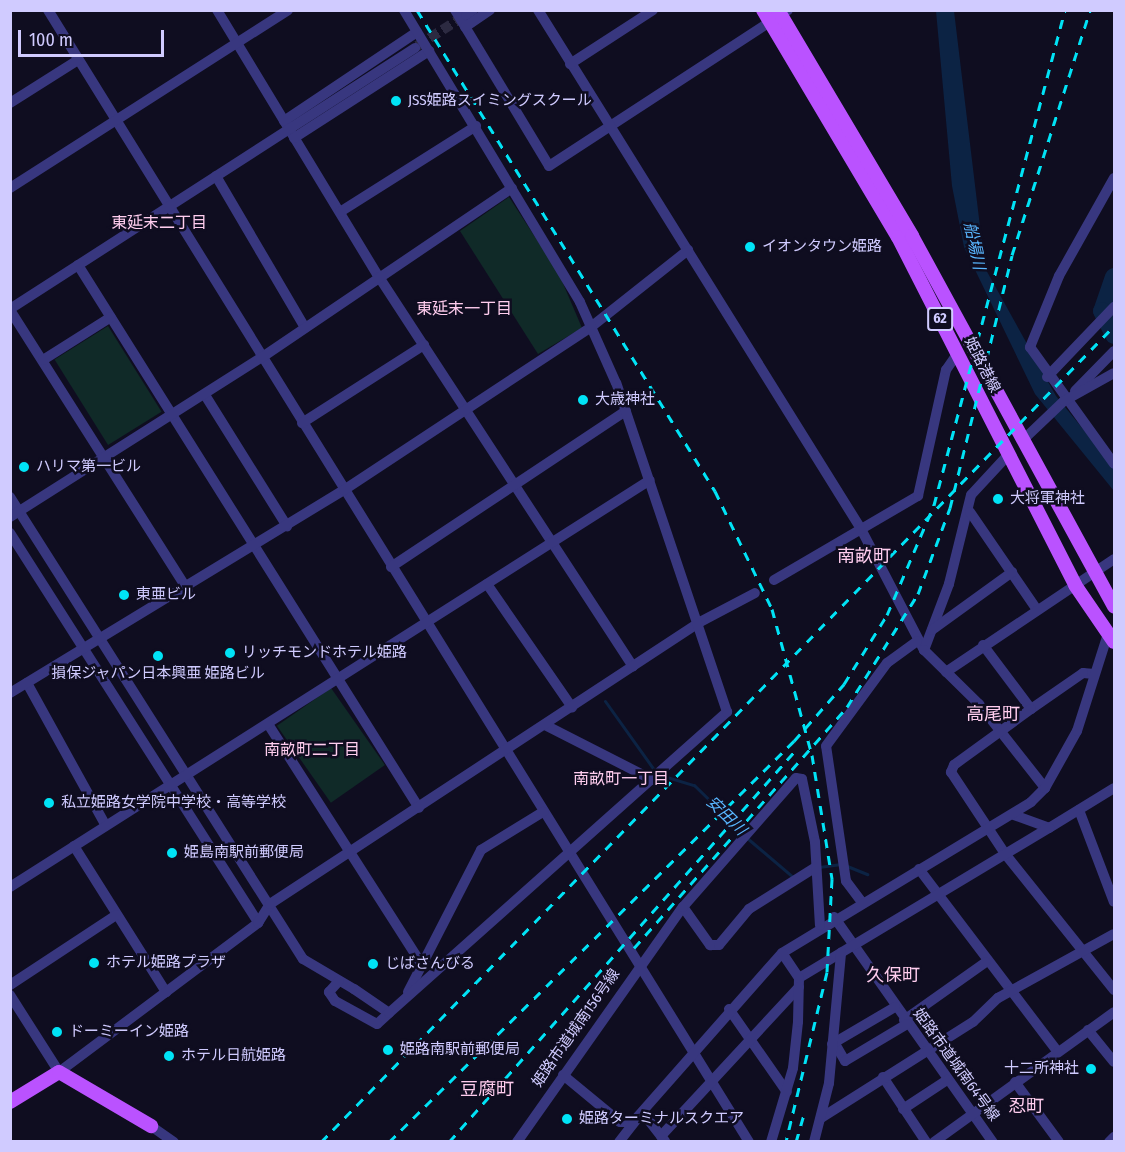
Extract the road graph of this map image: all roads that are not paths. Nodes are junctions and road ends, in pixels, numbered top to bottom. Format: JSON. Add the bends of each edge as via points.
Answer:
{"nodes":[{"id":1,"x":48,"y":10,"type":"edge"},
{"id":2,"x":217,"y":10,"type":"edge"},
{"id":3,"x":288,"y":10,"type":"edge"},
{"id":4,"x":404,"y":10,"type":"edge"},
{"id":5,"x":455,"y":10,"type":"edge"},
{"id":6,"x":490,"y":10,"type":"edge"},
{"id":7,"x":538,"y":10,"type":"edge"},
{"id":8,"x":653,"y":10,"type":"edge"},
{"id":9,"x":776,"y":14,"type":"edge"},
{"id":10,"x":465,"y":27,"type":"junction"},
{"id":11,"x":417,"y":32,"type":"junction"},
{"id":12,"x":239,"y":42,"type":"junction"},
{"id":13,"x":415,"y":48,"type":"tunnel mouth"},
{"id":14,"x":429,"y":51,"type":"junction"},
{"id":15,"x":78,"y":60,"type":"junction"},
{"id":16,"x":570,"y":64,"type":"junction"},
{"id":17,"x":12,"y":100,"type":"edge"},
{"id":18,"x":115,"y":123,"type":"junction"},
{"id":19,"x":609,"y":125,"type":"junction"},
{"id":20,"x":476,"y":126,"type":"junction"},
{"id":21,"x":289,"y":130,"type":"junction"},
{"id":22,"x":216,"y":176,"type":"junction"},
{"id":23,"x":1114,"y":178,"type":"edge"},
{"id":24,"x":10,"y":188,"type":"edge"},
{"id":25,"x":512,"y":188,"type":"junction"},
{"id":26,"x":167,"y":208,"type":"junction"},
{"id":27,"x":340,"y":212,"type":"junction"},
{"id":28,"x":688,"y":250,"type":"junction"},
{"id":29,"x":78,"y":265,"type":"junction"},
{"id":30,"x":379,"y":277,"type":"junction"},
{"id":31,"x":1114,"y":308,"type":"edge"},
{"id":32,"x":10,"y":309,"type":"edge"},
{"id":33,"x":111,"y":317,"type":"junction"},
{"id":34,"x":591,"y":327,"type":"junction"},
{"id":35,"x":305,"y":328,"type":"junction"},
{"id":36,"x":424,"y":345,"type":"junction"},
{"id":37,"x":1114,"y":351,"type":"edge"},
{"id":38,"x":957,"y":354,"type":"junction"},
{"id":39,"x":261,"y":358,"type":"junction"},
{"id":40,"x":43,"y":360,"type":"junction"},
{"id":41,"x":1114,"y":373,"type":"edge"},
{"id":42,"x":1047,"y":377,"type":"junction"},
{"id":43,"x":205,"y":395,"type":"junction"},
{"id":44,"x":1065,"y":400,"type":"junction"},
{"id":45,"x":466,"y":410,"type":"junction"},
{"id":46,"x":626,"y":411,"type":"junction"},
{"id":47,"x":171,"y":416,"type":"junction"},
{"id":48,"x":302,"y":423,"type":"junction"},
{"id":49,"x":1023,"y":440,"type":"junction"},
{"id":50,"x":1008,"y":454,"type":"junction"},
{"id":51,"x":106,"y":458,"type":"junction"},
{"id":52,"x":1114,"y":464,"type":"edge"},
{"id":53,"x":650,"y":480,"type":"junction"},
{"id":54,"x":516,"y":487,"type":"junction"},
{"id":55,"x":344,"y":490,"type":"junction"},
{"id":56,"x":10,"y":497,"type":"edge"},
{"id":57,"x":970,"y":512,"type":"junction"},
{"id":58,"x":15,"y":514,"type":"edge"},
{"id":59,"x":287,"y":526,"type":"junction"},
{"id":60,"x":861,"y":529,"type":"junction"},
{"id":61,"x":10,"y":533,"type":"edge"},
{"id":62,"x":551,"y":544,"type":"junction"},
{"id":63,"x":254,"y":547,"type":"junction"},
{"id":64,"x":1114,"y":559,"type":"edge"},
{"id":65,"x":391,"y":567,"type":"junction"},
{"id":66,"x":1094,"y":571,"type":"junction"},
{"id":67,"x":1012,"y":572,"type":"junction"},
{"id":68,"x":774,"y":580,"type":"dead end"},
{"id":69,"x":487,"y":584,"type":"junction"},
{"id":70,"x":1075,"y":585,"type":"junction"},
{"id":71,"x":188,"y":590,"type":"junction"},
{"id":72,"x":755,"y":592,"type":"dead end"},
{"id":73,"x":1114,"y":607,"type":"edge"},
{"id":74,"x":1036,"y":610,"type":"junction"},
{"id":75,"x":700,"y":622,"type":"junction"},
{"id":76,"x":424,"y":623,"type":"junction"},
{"id":77,"x":932,"y":631,"type":"junction"},
{"id":78,"x":1111,"y":638,"type":"edge"},
{"id":79,"x":100,"y":639,"type":"junction"},
{"id":80,"x":917,"y":641,"type":"junction"},
{"id":81,"x":983,"y":645,"type":"junction"},
{"id":82,"x":84,"y":649,"type":"junction"},
{"id":83,"x":924,"y":650,"type":"junction"},
{"id":84,"x":633,"y":667,"type":"junction"},
{"id":85,"x":946,"y":672,"type":"junction"},
{"id":86,"x":1094,"y":674,"type":"junction"},
{"id":87,"x":337,"y":679,"type":"junction"},
{"id":88,"x":16,"y":687,"type":"edge"},
{"id":89,"x":572,"y":707,"type":"junction"},
{"id":90,"x":1031,"y":709,"type":"junction"},
{"id":91,"x":268,"y":724,"type":"junction"},
{"id":92,"x":545,"y":725,"type":"junction"},
{"id":93,"x":999,"y":731,"type":"junction"},
{"id":94,"x":505,"y":751,"type":"junction"},
{"id":95,"x":185,"y":774,"type":"junction"},
{"id":96,"x":653,"y":780,"type":"junction"},
{"id":97,"x":170,"y":784,"type":"junction"},
{"id":98,"x":1045,"y":789,"type":"junction"},
{"id":99,"x":1113,"y":792,"type":"edge"},
{"id":100,"x":419,"y":808,"type":"junction"},
{"id":101,"x":1079,"y":810,"type":"junction"},
{"id":102,"x":543,"y":812,"type":"junction"},
{"id":103,"x":1014,"y":815,"type":"junction"},
{"id":104,"x":106,"y":826,"type":"junction"},
{"id":105,"x":992,"y":826,"type":"junction"},
{"id":106,"x":1049,"y":828,"type":"junction"},
{"id":107,"x":74,"y":846,"type":"junction"},
{"id":108,"x":352,"y":851,"type":"junction"},
{"id":109,"x":1006,"y":855,"type":"junction"},
{"id":110,"x":570,"y":856,"type":"junction"},
{"id":111,"x":816,"y":867,"type":"junction"},
{"id":112,"x":919,"y":869,"type":"junction"},
{"id":113,"x":10,"y":886,"type":"edge"},
{"id":114,"x":936,"y":894,"type":"junction"},
{"id":115,"x":861,"y":901,"type":"junction"},
{"id":116,"x":1114,"y":902,"type":"edge"},
{"id":117,"x":270,"y":904,"type":"junction"},
{"id":118,"x":683,"y":907,"type":"junction"},
{"id":119,"x":116,"y":915,"type":"junction"},
{"id":120,"x":834,"y":917,"type":"junction"},
{"id":121,"x":258,"y":923,"type":"junction"},
{"id":122,"x":820,"y":925,"type":"junction"},
{"id":123,"x":1114,"y":934,"type":"edge"},
{"id":124,"x":846,"y":950,"type":"junction"},
{"id":125,"x":782,"y":953,"type":"junction"},
{"id":126,"x":1084,"y":953,"type":"junction"},
{"id":127,"x":986,"y":962,"type":"junction"},
{"id":128,"x":421,"y":963,"type":"junction"},
{"id":129,"x":639,"y":965,"type":"junction"},
{"id":130,"x":339,"y":981,"type":"junction"},
{"id":131,"x":799,"y":982,"type":"junction"},
{"id":132,"x":10,"y":985,"type":"edge"},
{"id":133,"x":1114,"y":990,"type":"edge"},
{"id":134,"x":166,"y":992,"type":"junction"},
{"id":135,"x":1008,"y":992,"type":"junction"},
{"id":136,"x":10,"y":995,"type":"edge"},
{"id":137,"x":405,"y":998,"type":"junction"},
{"id":138,"x":895,"y":1007,"type":"junction"},
{"id":139,"x":729,"y":1009,"type":"junction"},
{"id":140,"x":1114,"y":1012,"type":"edge"},
{"id":141,"x":389,"y":1013,"type":"junction"},
{"id":142,"x":905,"y":1022,"type":"junction"},
{"id":143,"x":1088,"y":1030,"type":"junction"},
{"id":144,"x":750,"y":1039,"type":"junction"},
{"id":145,"x":833,"y":1043,"type":"junction"},
{"id":146,"x":926,"y":1050,"type":"junction"},
{"id":147,"x":1057,"y":1052,"type":"junction"},
{"id":148,"x":694,"y":1053,"type":"junction"},
{"id":149,"x":1114,"y":1062,"type":"edge"},
{"id":150,"x":59,"y":1072,"type":"junction"},
{"id":151,"x":563,"y":1075,"type":"junction"},
{"id":152,"x":883,"y":1077,"type":"junction"},
{"id":153,"x":947,"y":1080,"type":"junction"},
{"id":154,"x":713,"y":1081,"type":"junction"},
{"id":155,"x":1015,"y":1082,"type":"junction"},
{"id":156,"x":787,"y":1092,"type":"junction"},
{"id":157,"x":10,"y":1102,"type":"edge"},
{"id":158,"x":903,"y":1109,"type":"junction"},
{"id":159,"x":972,"y":1114,"type":"junction"},
{"id":160,"x":640,"y":1116,"type":"junction"},
{"id":161,"x":821,"y":1118,"type":"junction"},
{"id":162,"x":151,"y":1126,"type":"joint"},
{"id":163,"x":1114,"y":1137,"type":"edge"},
{"id":164,"x":518,"y":1139,"type":"edge"},
{"id":165,"x":663,"y":1139,"type":"edge"},
{"id":166,"x":174,"y":1142,"type":"edge"},
{"id":167,"x":619,"y":1142,"type":"edge"},
{"id":168,"x":749,"y":1142,"type":"edge"},
{"id":169,"x":771,"y":1142,"type":"edge"},
{"id":170,"x":814,"y":1142,"type":"edge"},
{"id":171,"x":926,"y":1142,"type":"edge"},
{"id":172,"x":934,"y":1142,"type":"edge"},
{"id":173,"x":993,"y":1142,"type":"edge"},
{"id":174,"x":1059,"y":1142,"type":"edge"},
{"id":175,"x":1109,"y":1142,"type":"edge"}],
"edges":[{"from":1,"to":15,"type":"street"},
{"from":2,"to":12,"type":"street"},
{"from":3,"to":12,"type":"street"},
{"from":4,"to":11,"type":"street"},
{"from":5,"to":10,"type":"street"},
{"from":6,"to":10,"type":"street"},
{"from":7,"to":16,"type":"street"},
{"from":8,"to":16,"type":"street"},
{"from":9,"to":19,"type":"street"},
{"from":9,"to":38,"type":"main road","name":"姫路港線","number":"62"},
{"from":9,"to":49,"type":"main road","name":"姫路港線","number":"62","via":[[912,236]]},
{"from":10,"to":19,"type":"street","via":[[549,166]]},
{"from":11,"to":14,"type":"street"},
{"from":11,"to":21,"type":"street"},
{"from":12,"to":18,"type":"street"},
{"from":12,"to":21,"type":"street"},
{"from":13,"to":21,"type":"street"},
{"from":14,"to":20,"type":"street"},
{"from":14,"to":21,"type":"street"},
{"from":15,"to":17,"type":"street"},
{"from":15,"to":18,"type":"street"},
{"from":16,"to":19,"type":"street"},
{"from":18,"to":24,"type":"street"},
{"from":18,"to":26,"type":"street"},
{"from":19,"to":28,"type":"street"},
{"from":20,"to":25,"type":"street"},
{"from":20,"to":27,"type":"street"},
{"from":21,"to":22,"type":"street"},
{"from":21,"to":27,"type":"street"},
{"from":22,"to":26,"type":"street"},
{"from":22,"to":35,"type":"street"},
{"from":23,"to":42,"type":"street","via":[[1030,336],[1030,347]]},
{"from":25,"to":30,"type":"street"},
{"from":25,"to":34,"type":"street"},
{"from":26,"to":29,"type":"street"},
{"from":26,"to":39,"type":"street"},
{"from":27,"to":30,"type":"street"},
{"from":28,"to":34,"type":"street"},
{"from":28,"to":60,"type":"street"},
{"from":29,"to":32,"type":"street"},
{"from":29,"to":33,"type":"street"},
{"from":30,"to":35,"type":"street"},
{"from":30,"to":36,"type":"street"},
{"from":31,"to":42,"type":"street"},
{"from":32,"to":40,"type":"street"},
{"from":33,"to":40,"type":"street"},
{"from":33,"to":47,"type":"street"},
{"from":34,"to":45,"type":"street"},
{"from":34,"to":46,"type":"street"},
{"from":35,"to":39,"type":"street"},
{"from":36,"to":45,"type":"street"},
{"from":36,"to":48,"type":"street"},
{"from":37,"to":44,"type":"street"},
{"from":38,"to":50,"type":"main road","name":"姫路港線","number":"62"},
{"from":38,"to":60,"type":"street","via":[[946,370],[918,496]]},
{"from":39,"to":43,"type":"street"},
{"from":39,"to":48,"type":"street"},
{"from":40,"to":51,"type":"street"},
{"from":41,"to":44,"type":"street"},
{"from":42,"to":44,"type":"street"},
{"from":43,"to":47,"type":"street"},
{"from":43,"to":59,"type":"street"},
{"from":44,"to":49,"type":"street"},
{"from":44,"to":52,"type":"street"},
{"from":45,"to":54,"type":"street"},
{"from":45,"to":55,"type":"street"},
{"from":46,"to":53,"type":"street"},
{"from":46,"to":54,"type":"street"},
{"from":47,"to":51,"type":"street"},
{"from":47,"to":63,"type":"street"},
{"from":48,"to":55,"type":"street"},
{"from":49,"to":66,"type":"main road","name":"姫路港線","number":"62"},
{"from":50,"to":57,"type":"street","via":[[971,495]]},
{"from":50,"to":70,"type":"main road","name":"姫路港線","number":"62"},
{"from":51,"to":58,"type":"street"},
{"from":51,"to":71,"type":"street"},
{"from":53,"to":62,"type":"street"},
{"from":53,"to":75,"type":"street"},
{"from":54,"to":62,"type":"street"},
{"from":54,"to":65,"type":"street"},
{"from":55,"to":59,"type":"street"},
{"from":55,"to":65,"type":"street"},
{"from":56,"to":58,"type":"street"},
{"from":57,"to":67,"type":"street"},
{"from":57,"to":77,"type":"street"},
{"from":58,"to":79,"type":"street"},
{"from":59,"to":63,"type":"street"},
{"from":60,"to":68,"type":"street"},
{"from":60,"to":80,"type":"street"},
{"from":61,"to":82,"type":"street"},
{"from":62,"to":69,"type":"street"},
{"from":62,"to":84,"type":"street"},
{"from":63,"to":71,"type":"street"},
{"from":63,"to":87,"type":"street"},
{"from":64,"to":66,"type":"street"},
{"from":65,"to":76,"type":"street"},
{"from":66,"to":70,"type":"street"},
{"from":66,"to":73,"type":"main road","name":"姫路港線","number":"62"},
{"from":67,"to":74,"type":"street"},
{"from":67,"to":77,"type":"street"},
{"from":69,"to":76,"type":"street"},
{"from":69,"to":89,"type":"street"},
{"from":70,"to":74,"type":"street"},
{"from":70,"to":78,"type":"main road","name":"姫路港線","number":"62"},
{"from":71,"to":79,"type":"street"},
{"from":72,"to":75,"type":"street"},
{"from":74,"to":81,"type":"street"},
{"from":75,"to":84,"type":"street"},
{"from":75,"to":96,"type":"street","via":[[727,712]]},
{"from":76,"to":87,"type":"street"},
{"from":76,"to":94,"type":"street"},
{"from":77,"to":83,"type":"street"},
{"from":78,"to":86,"type":"street"},
{"from":79,"to":82,"type":"street"},
{"from":79,"to":95,"type":"street"},
{"from":80,"to":83,"type":"street"},
{"from":80,"to":115,"type":"street","via":[[887,663],[826,746],[846,881]]},
{"from":81,"to":85,"type":"street"},
{"from":81,"to":90,"type":"street"},
{"from":82,"to":88,"type":"street"},
{"from":82,"to":97,"type":"street"},
{"from":83,"to":85,"type":"street"},
{"from":84,"to":89,"type":"street"},
{"from":85,"to":93,"type":"street"},
{"from":86,"to":90,"type":"street","via":[[1083,673]]},
{"from":86,"to":98,"type":"street","via":[[1077,731]]},
{"from":87,"to":91,"type":"street"},
{"from":87,"to":100,"type":"street"},
{"from":88,"to":104,"type":"street"},
{"from":89,"to":92,"type":"street"},
{"from":90,"to":93,"type":"street"},
{"from":91,"to":95,"type":"street"},
{"from":91,"to":108,"type":"street"},
{"from":92,"to":94,"type":"street"},
{"from":92,"to":96,"type":"street"},
{"from":93,"to":98,"type":"street"},
{"from":93,"to":105,"type":"street","via":[[954,765],[951,772]]},
{"from":94,"to":100,"type":"street"},
{"from":94,"to":102,"type":"street"},
{"from":95,"to":97,"type":"street"},
{"from":95,"to":117,"type":"street"},
{"from":96,"to":110,"type":"street"},
{"from":97,"to":104,"type":"street"},
{"from":97,"to":121,"type":"street"},
{"from":98,"to":103,"type":"street"},
{"from":99,"to":101,"type":"street"},
{"from":100,"to":108,"type":"street"},
{"from":101,"to":106,"type":"street"},
{"from":101,"to":116,"type":"street"},
{"from":102,"to":110,"type":"street"},
{"from":102,"to":128,"type":"street","via":[[481,850]]},
{"from":103,"to":105,"type":"street"},
{"from":103,"to":106,"type":"street"},
{"from":104,"to":107,"type":"street"},
{"from":105,"to":109,"type":"street"},
{"from":105,"to":112,"type":"street"},
{"from":106,"to":109,"type":"street"},
{"from":107,"to":113,"type":"street"},
{"from":107,"to":119,"type":"street"},
{"from":108,"to":117,"type":"street"},
{"from":108,"to":128,"type":"street"},
{"from":109,"to":114,"type":"street"},
{"from":109,"to":126,"type":"street"},
{"from":110,"to":129,"type":"street"},
{"from":110,"to":137,"type":"street"},
{"from":111,"to":118,"type":"street","via":[[749,909],[718,945],[710,945]]},
{"from":111,"to":118,"type":"street","name":"姫路市道城南156号線","via":[[802,779],[796,778]]},
{"from":111,"to":122,"type":"street"},
{"from":112,"to":114,"type":"street"},
{"from":112,"to":115,"type":"street"},
{"from":114,"to":124,"type":"street"},
{"from":114,"to":127,"type":"street"},
{"from":115,"to":120,"type":"street"},
{"from":117,"to":121,"type":"street"},
{"from":117,"to":130,"type":"street","via":[[303,959]]},
{"from":118,"to":129,"type":"street","name":"姫路市道城南156号線"},
{"from":119,"to":132,"type":"street"},
{"from":119,"to":134,"type":"street"},
{"from":120,"to":122,"type":"street"},
{"from":120,"to":124,"type":"street","name":"姫路市道城南64号線"},
{"from":121,"to":134,"type":"street"},
{"from":122,"to":125,"type":"street"},
{"from":123,"to":126,"type":"street"},
{"from":124,"to":131,"type":"street"},
{"from":124,"to":138,"type":"street","name":"姫路市道城南64号線"},
{"from":124,"to":145,"type":"street"},
{"from":125,"to":131,"type":"street"},
{"from":125,"to":139,"type":"street"},
{"from":126,"to":133,"type":"street"},
{"from":126,"to":135,"type":"street"},
{"from":127,"to":135,"type":"street"},
{"from":127,"to":142,"type":"street"},
{"from":128,"to":137,"type":"street"},
{"from":129,"to":148,"type":"street"},
{"from":129,"to":151,"type":"street","name":"姫路市道城南156号線"},
{"from":130,"to":141,"type":"street"},
{"from":130,"to":141,"type":"street","via":[[329,992],[335,1001],[377,1024]]},
{"from":131,"to":144,"type":"street"},
{"from":131,"to":156,"type":"street"},
{"from":134,"to":150,"type":"street"},
{"from":135,"to":146,"type":"street","via":[[973,1022]]},
{"from":135,"to":147,"type":"street"},
{"from":136,"to":150,"type":"street"},
{"from":137,"to":141,"type":"street"},
{"from":138,"to":142,"type":"street","name":"姫路市道城南64号線"},
{"from":138,"to":145,"type":"street"},
{"from":139,"to":144,"type":"street"},
{"from":139,"to":148,"type":"street"},
{"from":140,"to":143,"type":"street"},
{"from":142,"to":145,"type":"street","via":[[845,1061]]},
{"from":142,"to":146,"type":"street","name":"姫路市道城南64号線"},
{"from":143,"to":147,"type":"street"},
{"from":143,"to":149,"type":"street"},
{"from":144,"to":154,"type":"street"},
{"from":144,"to":156,"type":"street"},
{"from":145,"to":161,"type":"street"},
{"from":146,"to":152,"type":"street"},
{"from":146,"to":153,"type":"street","name":"姫路市道城南64号線"},
{"from":147,"to":155,"type":"street"},
{"from":148,"to":154,"type":"street"},
{"from":148,"to":160,"type":"street"},
{"from":150,"to":157,"type":"main road"},
{"from":150,"to":162,"type":"main road"},
{"from":151,"to":160,"type":"street","via":[[618,1120]]},
{"from":151,"to":164,"type":"street","name":"姫路市道城南156号線"},
{"from":152,"to":158,"type":"street"},
{"from":152,"to":161,"type":"street"},
{"from":153,"to":158,"type":"street"},
{"from":153,"to":159,"type":"street","name":"姫路市道城南64号線"},
{"from":154,"to":165,"type":"street"},
{"from":154,"to":168,"type":"street"},
{"from":155,"to":159,"type":"street"},
{"from":155,"to":174,"type":"street"},
{"from":156,"to":169,"type":"street"},
{"from":158,"to":171,"type":"street"},
{"from":159,"to":172,"type":"street"},
{"from":159,"to":173,"type":"street","name":"姫路市道城南64号線"},
{"from":160,"to":165,"type":"street"},
{"from":160,"to":167,"type":"street"},
{"from":161,"to":170,"type":"street"},
{"from":162,"to":166,"type":"street"},
{"from":163,"to":175,"type":"street"}]}
